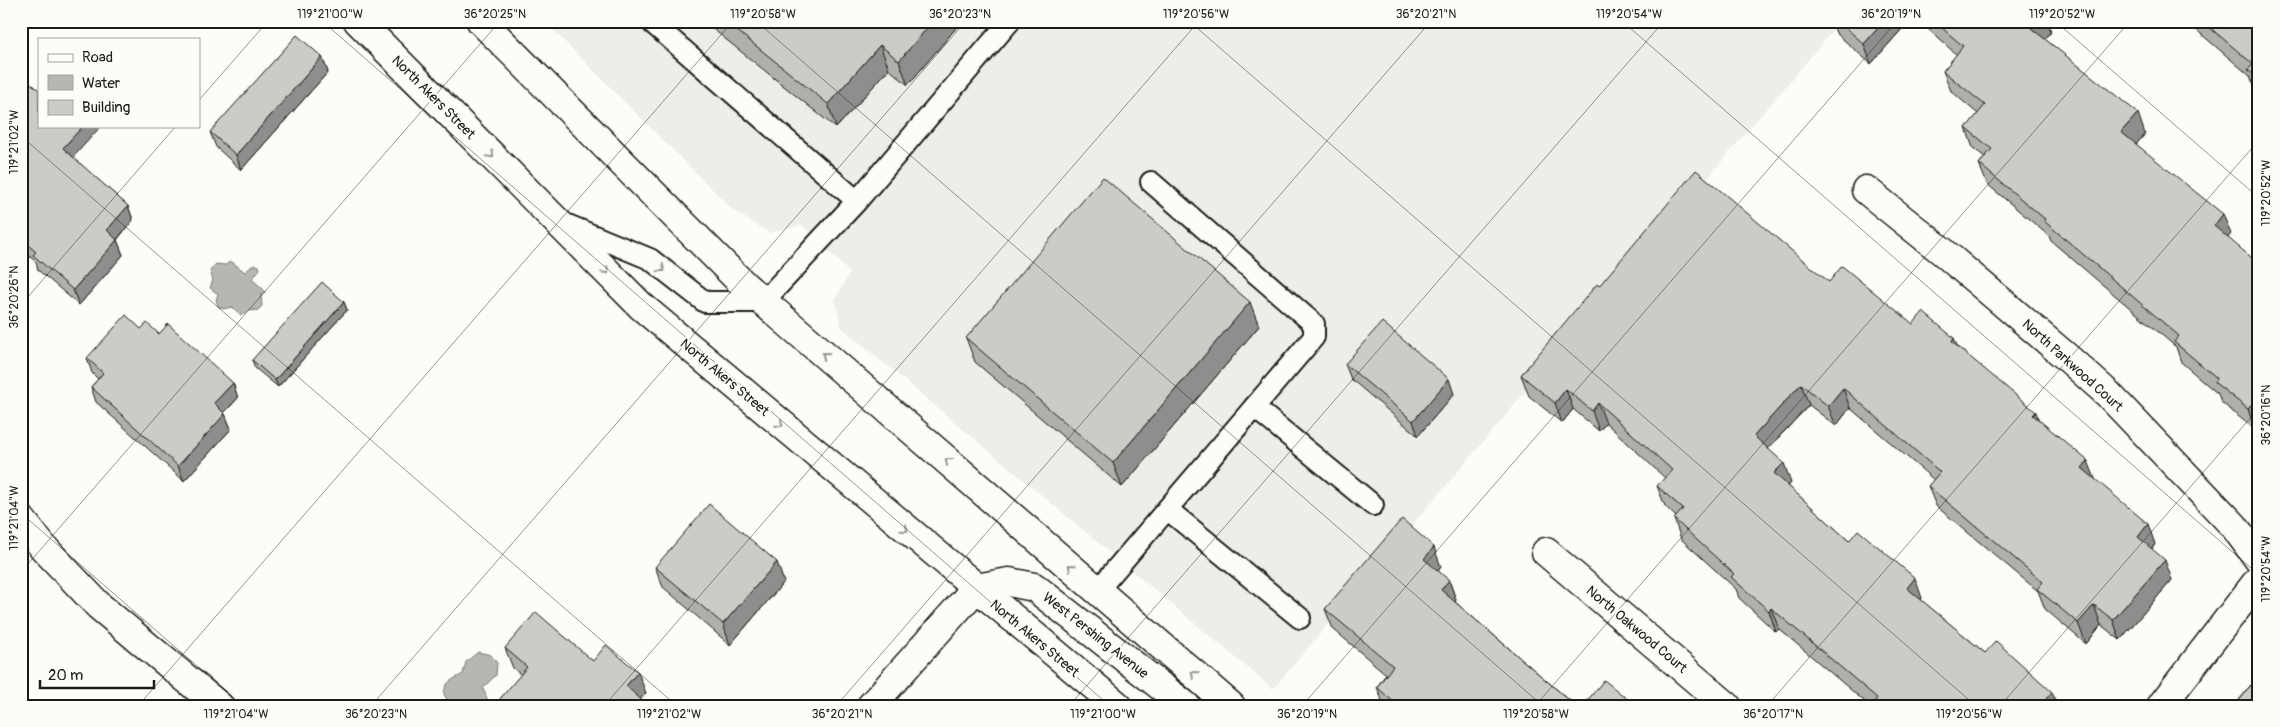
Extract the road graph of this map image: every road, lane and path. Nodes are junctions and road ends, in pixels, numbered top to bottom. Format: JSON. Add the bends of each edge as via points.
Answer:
{"nodes":[{"id":1,"x":358,"y":21,"type":"edge"},
{"id":2,"x":481,"y":21,"type":"edge"},
{"id":3,"x":650,"y":21,"type":"edge"},
{"id":4,"x":1010,"y":21,"type":"edge"},
{"id":5,"x":1151,"y":182,"type":"dead end"},
{"id":6,"x":1866,"y":190,"type":"dead end"},
{"id":7,"x":857,"y":201,"type":"junction"},
{"id":8,"x":555,"y":219,"type":"junction"},
{"id":9,"x":763,"y":302,"type":"junction"},
{"id":10,"x":1254,"y":407,"type":"junction"},
{"id":11,"x":1373,"y":505,"type":"dead end"},
{"id":12,"x":1167,"y":509,"type":"junction"},
{"id":13,"x":21,"y":519,"type":"edge"},
{"id":14,"x":1546,"y":552,"type":"dead end"},
{"id":15,"x":2259,"y":560,"type":"edge"},
{"id":16,"x":2259,"y":580,"type":"edge"},
{"id":17,"x":976,"y":588,"type":"junction"},
{"id":18,"x":1098,"y":590,"type":"junction"},
{"id":19,"x":1300,"y":618,"type":"dead end"},
{"id":20,"x":219,"y":706,"type":"edge"},
{"id":21,"x":872,"y":706,"type":"edge"},
{"id":22,"x":1118,"y":706,"type":"edge"},
{"id":23,"x":1186,"y":706,"type":"edge"},
{"id":24,"x":1231,"y":706,"type":"edge"},
{"id":25,"x":1727,"y":706,"type":"edge"},
{"id":26,"x":2161,"y":706,"type":"edge"}],
"edges":[{"from":1,"to":8,"type":"main road","name":"North Akers Street","one_way":true},
{"from":2,"to":9,"type":"main road"},
{"from":3,"to":7,"type":"lane"},
{"from":4,"to":7,"type":"lane"},
{"from":5,"to":10,"type":"lane","via":[[1314,324],[1314,336]]},
{"from":6,"to":15,"type":"main road","name":"North Parkwood Court","via":[[2108,394],[2234,526]]},
{"from":7,"to":9,"type":"lane"},
{"from":8,"to":9,"type":"lane","one_way":true,"via":[[650,259],[705,302]]},
{"from":8,"to":17,"type":"main road","name":"North Akers Street","one_way":true,"via":[[641,306]]},
{"from":18,"to":9,"type":"main road","one_way":true},
{"from":10,"to":11,"type":"lane"},
{"from":10,"to":12,"type":"lane"},
{"from":12,"to":18,"type":"lane"},
{"from":12,"to":19,"type":"lane"},
{"from":13,"to":20,"type":"main road","via":[[99,606]]},
{"from":14,"to":25,"type":"main road","name":"North Oakwood Court"},
{"from":16,"to":26,"type":"main road"},
{"from":17,"to":21,"type":"main road"},
{"from":17,"to":22,"type":"main road","name":"North Akers Street"},
{"from":17,"to":23,"type":"main road","name":"West Pershing Avenue","via":[[1009,582],[1034,587]]},
{"from":24,"to":18,"type":"main road","one_way":true}]}
